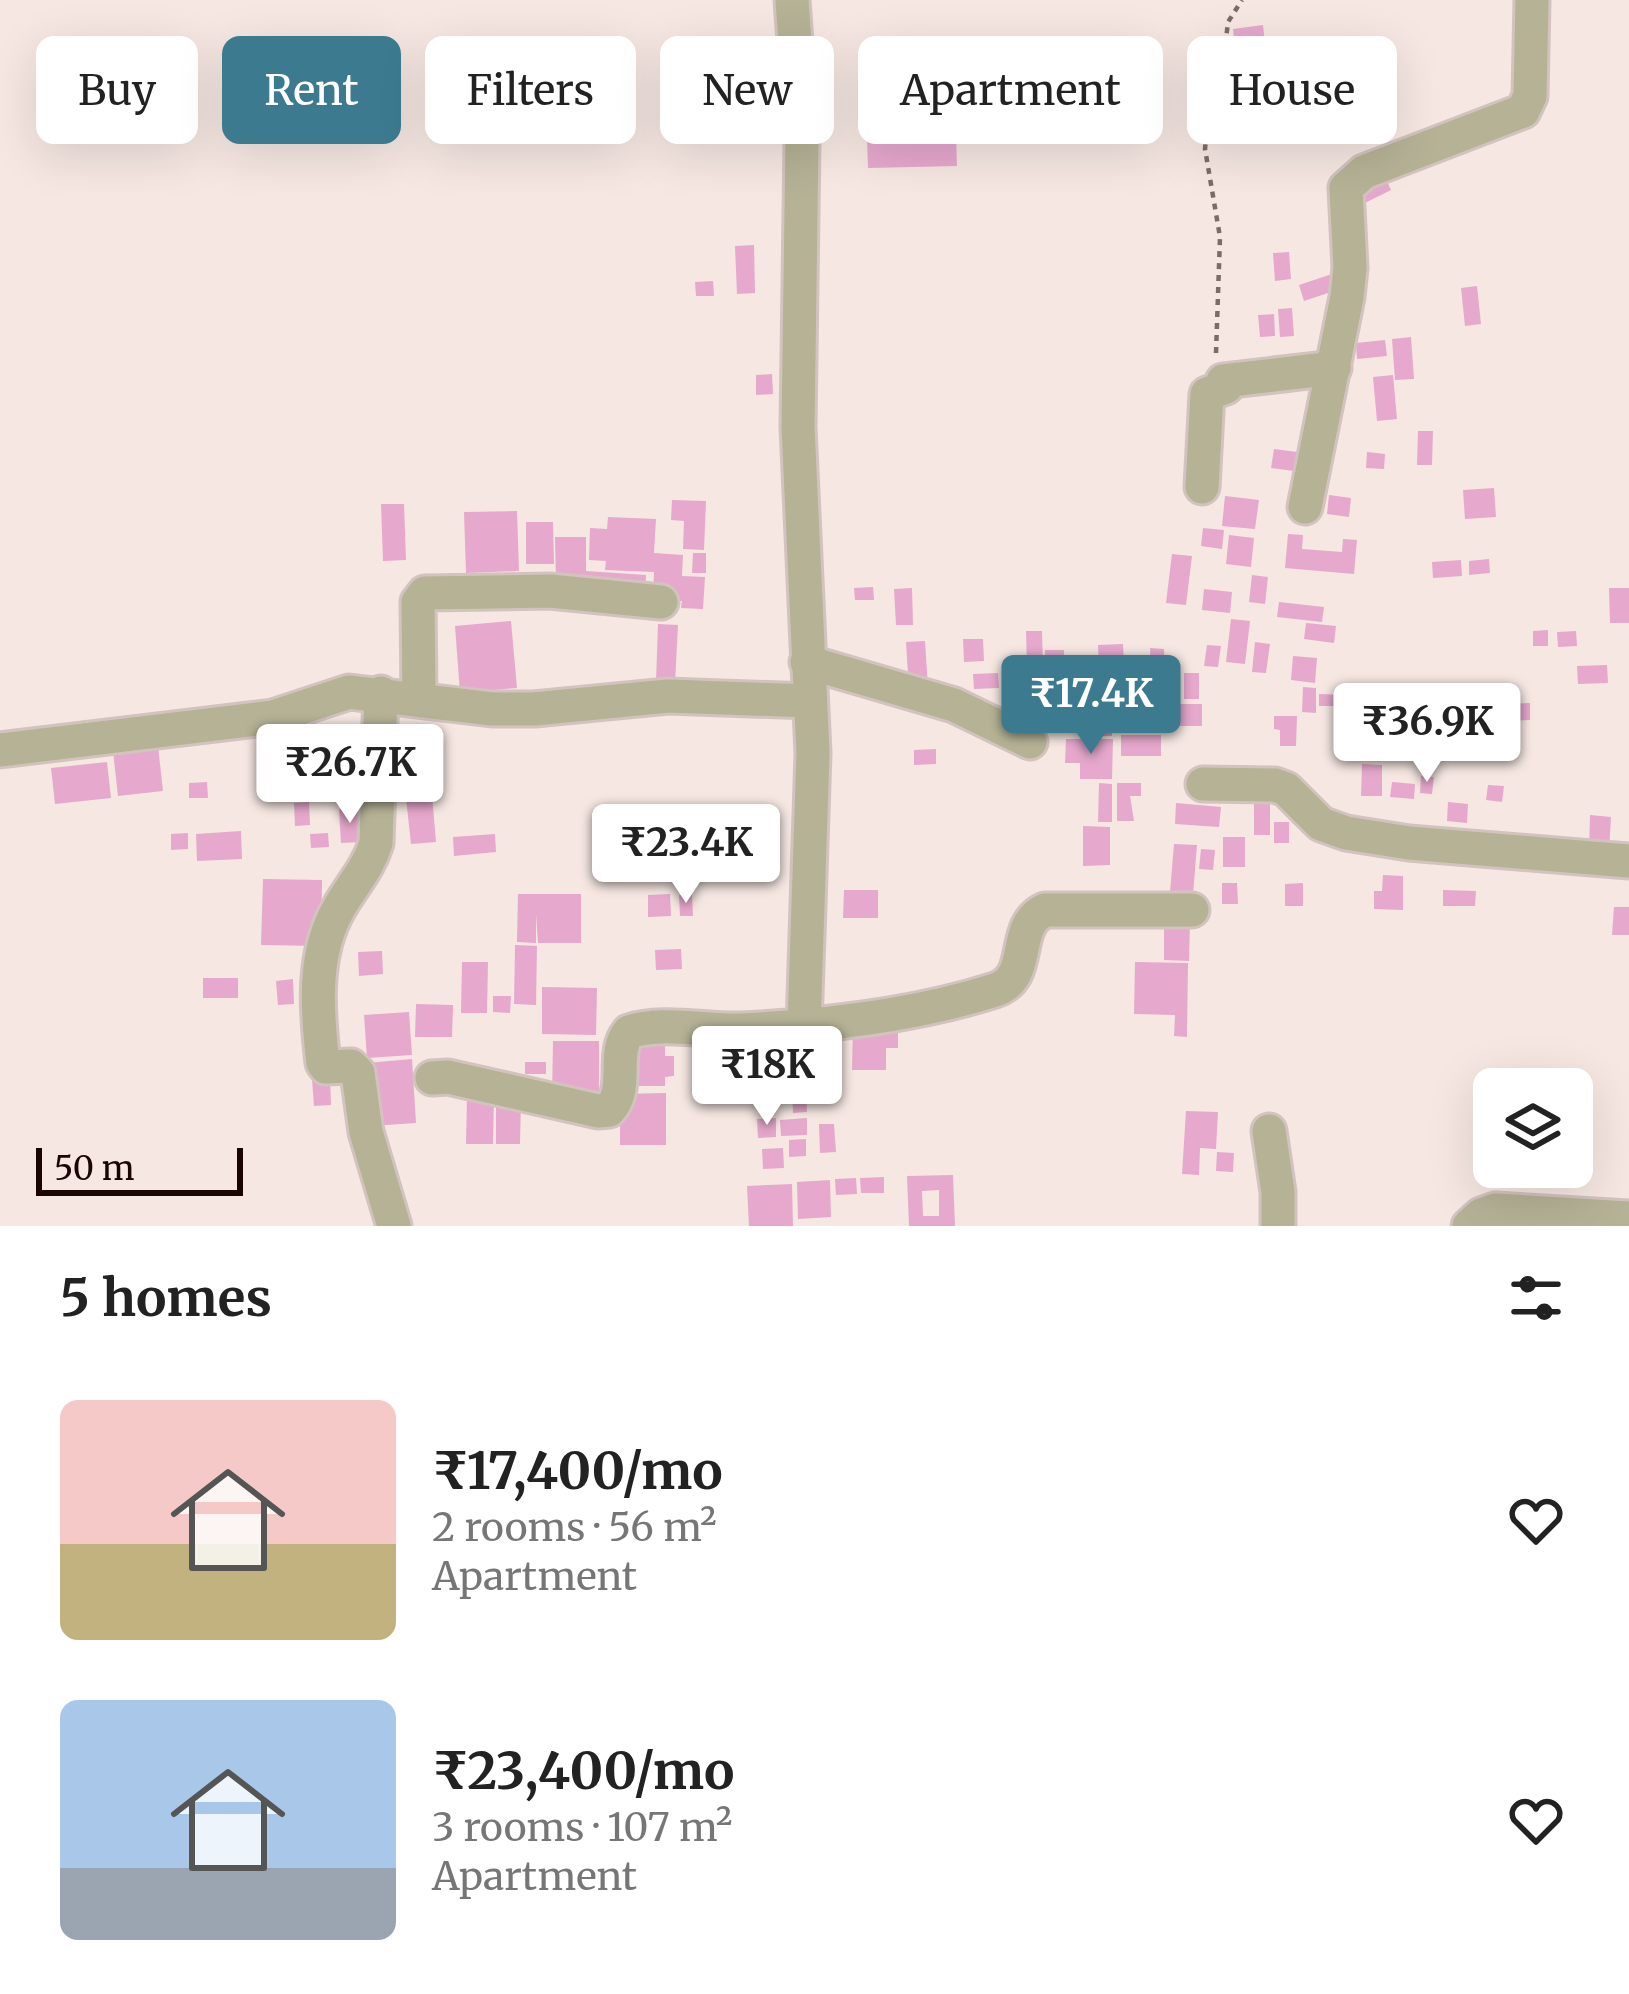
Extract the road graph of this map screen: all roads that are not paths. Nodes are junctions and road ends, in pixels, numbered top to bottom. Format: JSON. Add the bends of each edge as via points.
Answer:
{"nodes":[{"id":1,"x":792,"y":0,"type":"edge"},
{"id":2,"x":1532,"y":0,"type":"edge"},
{"id":3,"x":1334,"y":368,"type":"junction"},
{"id":4,"x":1202,"y":487,"type":"dead end"},
{"id":5,"x":1304,"y":508,"type":"dead end"},
{"id":6,"x":661,"y":602,"type":"dead end"},
{"id":7,"x":807,"y":662,"type":"junction"},
{"id":8,"x":381,"y":694,"type":"junction"},
{"id":9,"x":419,"y":699,"type":"junction"},
{"id":10,"x":809,"y":701,"type":"junction"},
{"id":11,"x":1030,"y":742,"type":"dead end"},
{"id":12,"x":0,"y":750,"type":"edge"},
{"id":13,"x":1202,"y":784,"type":"dead end"},
{"id":14,"x":1629,"y":860,"type":"edge"},
{"id":15,"x":1192,"y":910,"type":"dead end"},
{"id":16,"x":804,"y":1027,"type":"junction"},
{"id":17,"x":432,"y":1078,"type":"dead end"},
{"id":18,"x":1269,"y":1131,"type":"dead end"},
{"id":19,"x":1629,"y":1218,"type":"edge"},
{"id":20,"x":394,"y":1226,"type":"edge"},
{"id":21,"x":1278,"y":1226,"type":"edge"},
{"id":22,"x":1469,"y":1226,"type":"edge"}],
"edges":[{"from":1,"to":7,"type":"street","via":[[802,141],[798,427]]},
{"from":2,"to":3,"type":"street","via":[[1523,111],[1384,164],[1346,188],[1350,268]]},
{"from":3,"to":4,"type":"street","via":[[1223,381],[1226,387],[1208,394]]},
{"from":3,"to":5,"type":"street"},
{"from":6,"to":9,"type":"street","via":[[550,591],[424,593]]},
{"from":7,"to":10,"type":"street"},
{"from":7,"to":11,"type":"street","via":[[953,705]]},
{"from":8,"to":9,"type":"street"},
{"from":8,"to":12,"type":"street","via":[[349,692],[273,717]]},
{"from":8,"to":20,"type":"street","via":[[376,843],[330,924],[319,982],[323,1064],[358,1072]]},
{"from":9,"to":10,"type":"street","via":[[533,710],[668,696]]},
{"from":10,"to":16,"type":"street"},
{"from":13,"to":14,"type":"street","via":[[1275,784],[1321,824],[1346,833]]},
{"from":15,"to":16,"type":"street","via":[[1045,910],[1027,926],[1017,973],[1000,989]]},
{"from":16,"to":17,"type":"street","via":[[629,1032],[616,1104],[598,1112]]},
{"from":18,"to":21,"type":"street"},
{"from":19,"to":22,"type":"street","via":[[1495,1210]]}]}
